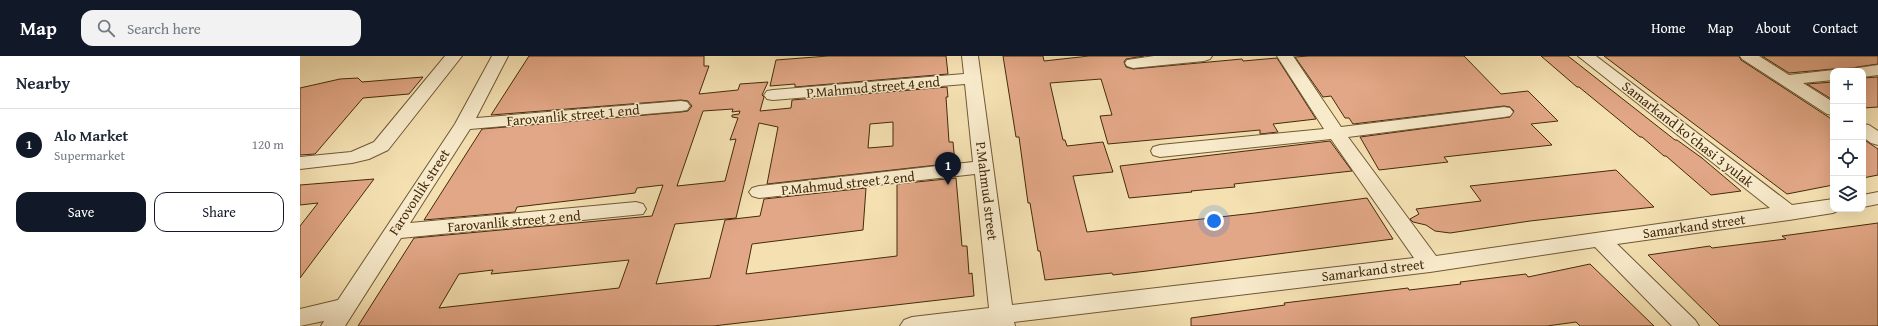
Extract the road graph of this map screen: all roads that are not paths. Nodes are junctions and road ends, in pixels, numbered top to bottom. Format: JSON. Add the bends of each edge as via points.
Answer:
{"nodes":[{"id":1,"x":454,"y":56,"type":"edge"},
{"id":2,"x":500,"y":56,"type":"edge"},
{"id":3,"x":970,"y":56,"type":"edge"},
{"id":4,"x":1204,"y":56,"type":"edge"},
{"id":5,"x":1285,"y":56,"type":"edge"},
{"id":6,"x":1586,"y":56,"type":"edge"},
{"id":7,"x":1748,"y":56,"type":"edge"},
{"id":8,"x":1133,"y":63,"type":"dead end"},
{"id":9,"x":1878,"y":70,"type":"edge"},
{"id":10,"x":1866,"y":72,"type":"edge"},
{"id":11,"x":1830,"y":75,"type":"edge"},
{"id":12,"x":973,"y":80,"type":"junction"},
{"id":13,"x":1786,"y":80,"type":"junction"},
{"id":14,"x":773,"y":95,"type":"dead end"},
{"id":15,"x":681,"y":106,"type":"dead end"},
{"id":16,"x":1830,"y":108,"type":"edge"},
{"id":17,"x":1504,"y":112,"type":"dead end"},
{"id":18,"x":464,"y":124,"type":"junction"},
{"id":19,"x":1866,"y":131,"type":"edge"},
{"id":20,"x":1336,"y":133,"type":"junction"},
{"id":21,"x":1878,"y":138,"type":"edge"},
{"id":22,"x":1160,"y":151,"type":"dead end"},
{"id":23,"x":300,"y":163,"type":"edge"},
{"id":24,"x":984,"y":167,"type":"junction"},
{"id":25,"x":759,"y":192,"type":"dead end"},
{"id":26,"x":1878,"y":198,"type":"edge"},
{"id":27,"x":1866,"y":200,"type":"edge"},
{"id":28,"x":1830,"y":206,"type":"edge"},
{"id":29,"x":636,"y":209,"type":"dead end"},
{"id":30,"x":1789,"y":213,"type":"junction"},
{"id":31,"x":392,"y":232,"type":"junction"},
{"id":32,"x":1599,"y":239,"type":"junction"},
{"id":33,"x":1430,"y":264,"type":"junction"},
{"id":34,"x":345,"y":307,"type":"junction"},
{"id":35,"x":300,"y":318,"type":"edge"},
{"id":36,"x":1003,"y":320,"type":"edge"},
{"id":37,"x":333,"y":326,"type":"edge"},
{"id":38,"x":912,"y":326,"type":"edge"},
{"id":39,"x":1687,"y":326,"type":"edge"}],
"edges":[{"from":1,"to":23,"type":"street","via":[[381,146],[356,158]]},
{"from":2,"to":18,"type":"street","name":"Farovonlik street"},
{"from":3,"to":12,"type":"street","name":"P.Mahmud street"},
{"from":4,"to":8,"type":"street"},
{"from":5,"to":20,"type":"street"},
{"from":6,"to":30,"type":"street","name":"Samarkand ko'chasi 3 yulak"},
{"from":7,"to":13,"type":"street"},
{"from":9,"to":10,"type":"street"},
{"from":11,"to":13,"type":"street"},
{"from":12,"to":14,"type":"street","name":"P.Mahmud street 4 end"},
{"from":12,"to":24,"type":"street","name":"P.Mahmud street"},
{"from":13,"to":16,"type":"street"},
{"from":15,"to":18,"type":"street","name":"Farovanlik street 1 end"},
{"from":17,"to":20,"type":"street"},
{"from":18,"to":31,"type":"street","name":"Farovonlik street"},
{"from":19,"to":21,"type":"street"},
{"from":20,"to":22,"type":"street"},
{"from":20,"to":33,"type":"street"},
{"from":24,"to":25,"type":"street","name":"P.Mahmud street 2 end"},
{"from":24,"to":36,"type":"street","name":"P.Mahmud street"},
{"from":26,"to":27,"type":"street"},
{"from":28,"to":30,"type":"street","name":"Samarkand street"},
{"from":29,"to":31,"type":"street","name":"Farovanlik street 2 end"},
{"from":30,"to":32,"type":"street","name":"Samarkand street"},
{"from":31,"to":34,"type":"street","name":"Farovonlik street"},
{"from":32,"to":33,"type":"street","name":"Samarkand street"},
{"from":32,"to":39,"type":"street"},
{"from":33,"to":36,"type":"street","name":"Samarkand street"},
{"from":34,"to":35,"type":"street"},
{"from":34,"to":37,"type":"street","name":"Farovonlik street"},
{"from":36,"to":38,"type":"street","name":"Samarkand street"}]}
